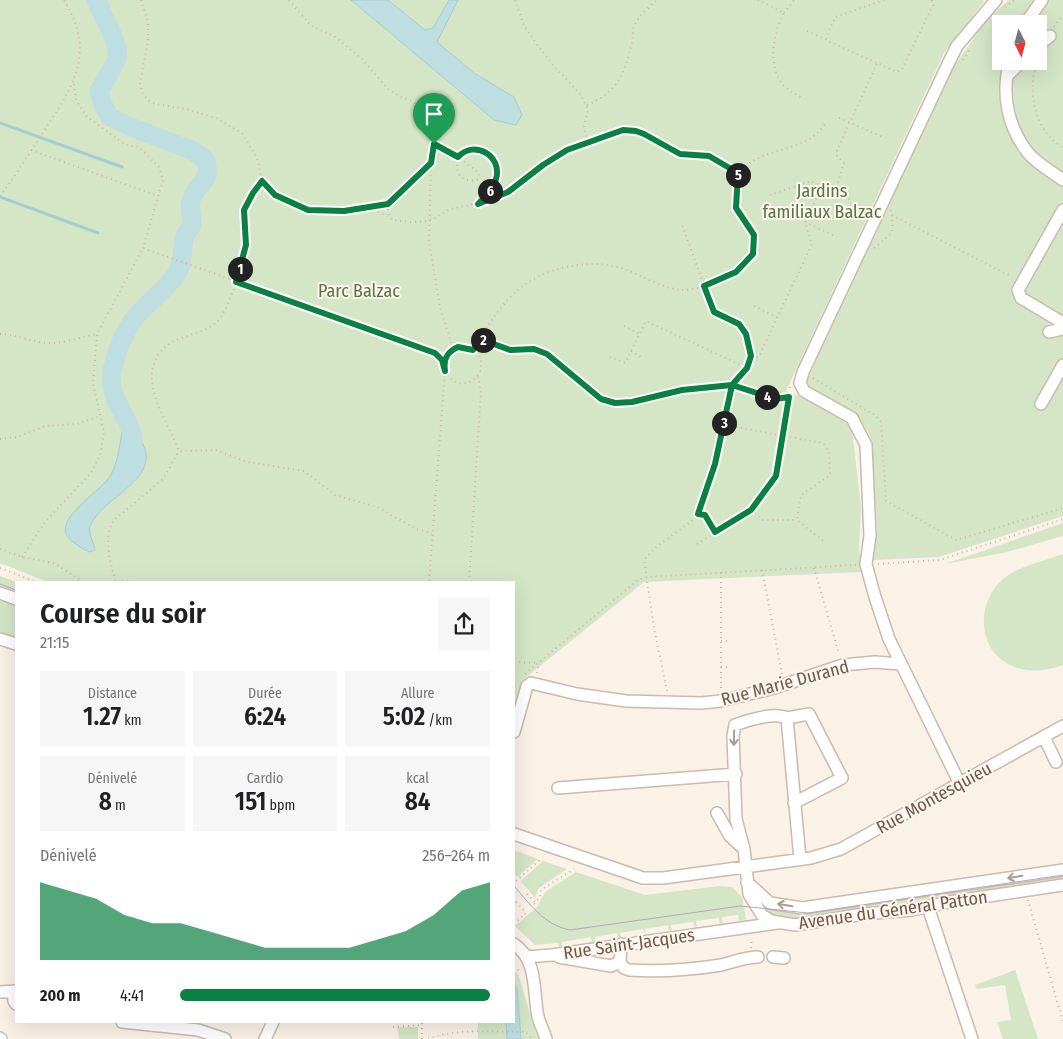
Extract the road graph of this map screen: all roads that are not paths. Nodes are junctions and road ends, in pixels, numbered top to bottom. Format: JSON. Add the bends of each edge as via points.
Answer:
{"nodes":[{"id":1,"x":996,"y":0,"type":"edge"},
{"id":2,"x":1042,"y":0,"type":"edge"},
{"id":3,"x":1032,"y":15,"type":"edge"},
{"id":4,"x":1008,"y":70,"type":"edge"},
{"id":5,"x":1013,"y":70,"type":"edge"},
{"id":6,"x":1006,"y":77,"type":"junction"},
{"id":7,"x":1063,"y":180,"type":"edge"},
{"id":8,"x":1063,"y":210,"type":"edge"},
{"id":9,"x":1063,"y":323,"type":"edge"},
{"id":10,"x":1063,"y":329,"type":"edge"},
{"id":11,"x":1049,"y":332,"type":"dead end"},
{"id":12,"x":1063,"y":365,"type":"edge"},
{"id":13,"x":1041,"y":404,"type":"dead end"},
{"id":14,"x":0,"y":593,"type":"edge"},
{"id":15,"x":15,"y":599,"type":"edge"},
{"id":16,"x":0,"y":639,"type":"edge"},
{"id":17,"x":15,"y":644,"type":"edge"},
{"id":18,"x":900,"y":664,"type":"junction"},
{"id":19,"x":787,"y":718,"type":"junction"},
{"id":20,"x":1063,"y":726,"type":"edge"},
{"id":21,"x":515,"y":728,"type":"edge"},
{"id":22,"x":1044,"y":737,"type":"junction"},
{"id":23,"x":1056,"y":762,"type":"dead end"},
{"id":24,"x":736,"y":774,"type":"junction"},
{"id":25,"x":960,"y":784,"type":"junction"},
{"id":26,"x":558,"y":788,"type":"dead end"},
{"id":27,"x":794,"y":803,"type":"junction"},
{"id":28,"x":717,"y":813,"type":"dead end"},
{"id":29,"x":515,"y":834,"type":"edge"},
{"id":30,"x":744,"y":849,"type":"junction"},
{"id":31,"x":800,"y":859,"type":"junction"},
{"id":32,"x":746,"y":865,"type":"junction"},
{"id":33,"x":1063,"y":870,"type":"edge"},
{"id":34,"x":747,"y":882,"type":"junction"},
{"id":35,"x":1063,"y":885,"type":"edge"},
{"id":36,"x":928,"y":907,"type":"junction"},
{"id":37,"x":762,"y":914,"type":"junction"},
{"id":38,"x":777,"y":923,"type":"junction"},
{"id":39,"x":751,"y":931,"type":"junction"},
{"id":40,"x":621,"y":944,"type":"junction"},
{"id":41,"x":515,"y":945,"type":"edge"},
{"id":42,"x":552,"y":956,"type":"junction"},
{"id":43,"x":526,"y":957,"type":"junction"},
{"id":44,"x":758,"y":957,"type":"dead end"},
{"id":45,"x":620,"y":962,"type":"junction"},
{"id":46,"x":0,"y":992,"type":"edge"},
{"id":47,"x":15,"y":992,"type":"edge"},
{"id":48,"x":132,"y":1023,"type":"edge"},
{"id":49,"x":273,"y":1023,"type":"edge"},
{"id":50,"x":225,"y":1039,"type":"edge"},
{"id":51,"x":265,"y":1039,"type":"edge"},
{"id":52,"x":546,"y":1039,"type":"edge"},
{"id":53,"x":972,"y":1039,"type":"edge"}],
"edges":[{"from":1,"to":18,"type":"street","via":[[957,46],[800,383],[804,391],[852,418],[866,445],[870,536],[866,564],[881,618]]},
{"from":2,"to":3,"type":"street"},
{"from":4,"to":6,"type":"street"},
{"from":5,"to":6,"type":"street"},
{"from":6,"to":7,"type":"street","via":[[1007,112],[1016,132],[1029,154]]},
{"from":8,"to":9,"type":"street","via":[[1018,290],[1021,298]]},
{"from":10,"to":11,"type":"street"},
{"from":12,"to":13,"type":"street"},
{"from":14,"to":15,"type":"street"},
{"from":16,"to":17,"type":"street"},
{"from":18,"to":21,"type":"street","name":"Rue Marie Durand","via":[[843,665],[774,688],[701,703],[610,699],[531,683],[525,689]]},
{"from":18,"to":25,"type":"street"},
{"from":19,"to":24,"type":"street","name":"Avenue du Général Patton","one_way":true,"via":[[781,715],[735,725]]},
{"from":19,"to":27,"type":"street"},
{"from":19,"to":27,"type":"street","via":[[809,714],[842,778]]},
{"from":20,"to":22,"type":"street","name":"Rue Montesquieu"},
{"from":22,"to":23,"type":"street"},
{"from":22,"to":25,"type":"street","name":"Rue Montesquieu"},
{"from":24,"to":26,"type":"street"},
{"from":24,"to":30,"type":"street","name":"Avenue du Général Patton","via":[[736,819]]},
{"from":25,"to":31,"type":"street","name":"Rue Montesquieu","via":[[841,849]]},
{"from":27,"to":31,"type":"street"},
{"from":28,"to":30,"type":"street","via":[[730,836]]},
{"from":29,"to":32,"type":"street","name":"Rue Montesquieu","via":[[642,878],[663,878]]},
{"from":30,"to":32,"type":"street","name":"Avenue du Général Patton"},
{"from":31,"to":32,"type":"street","name":"Rue Montesquieu"},
{"from":32,"to":34,"type":"street","name":"Avenue du Général Patton"},
{"from":33,"to":34,"type":"street","name":"Avenue du Général Patton","one_way":true,"via":[[802,908],[770,903]]},
{"from":34,"to":37,"type":"street","name":"Avenue du Général Patton","via":[[749,894]]},
{"from":35,"to":36,"type":"street","name":"Avenue du Général Patton"},
{"from":36,"to":38,"type":"street","name":"Avenue du Général Patton","via":[[795,925]]},
{"from":36,"to":53,"type":"street"},
{"from":37,"to":38,"type":"street","name":"Avenue du Général Patton"},
{"from":37,"to":39,"type":"street"},
{"from":38,"to":39,"type":"street","name":"Rue Saint-Jacques"},
{"from":39,"to":40,"type":"street","name":"Rue Saint-Jacques"},
{"from":40,"to":42,"type":"street","name":"Rue Saint-Jacques"},
{"from":40,"to":45,"type":"street"},
{"from":41,"to":43,"type":"street"},
{"from":42,"to":43,"type":"street","name":"Rue Saint-Jacques"},
{"from":42,"to":45,"type":"street","via":[[611,966]]},
{"from":43,"to":52,"type":"street","via":[[534,978],[538,1017]]},
{"from":44,"to":45,"type":"street","via":[[661,972],[629,970]]},
{"from":46,"to":47,"type":"street"},
{"from":48,"to":50,"type":"street","via":[[198,1030]]},
{"from":49,"to":51,"type":"street"}]}
